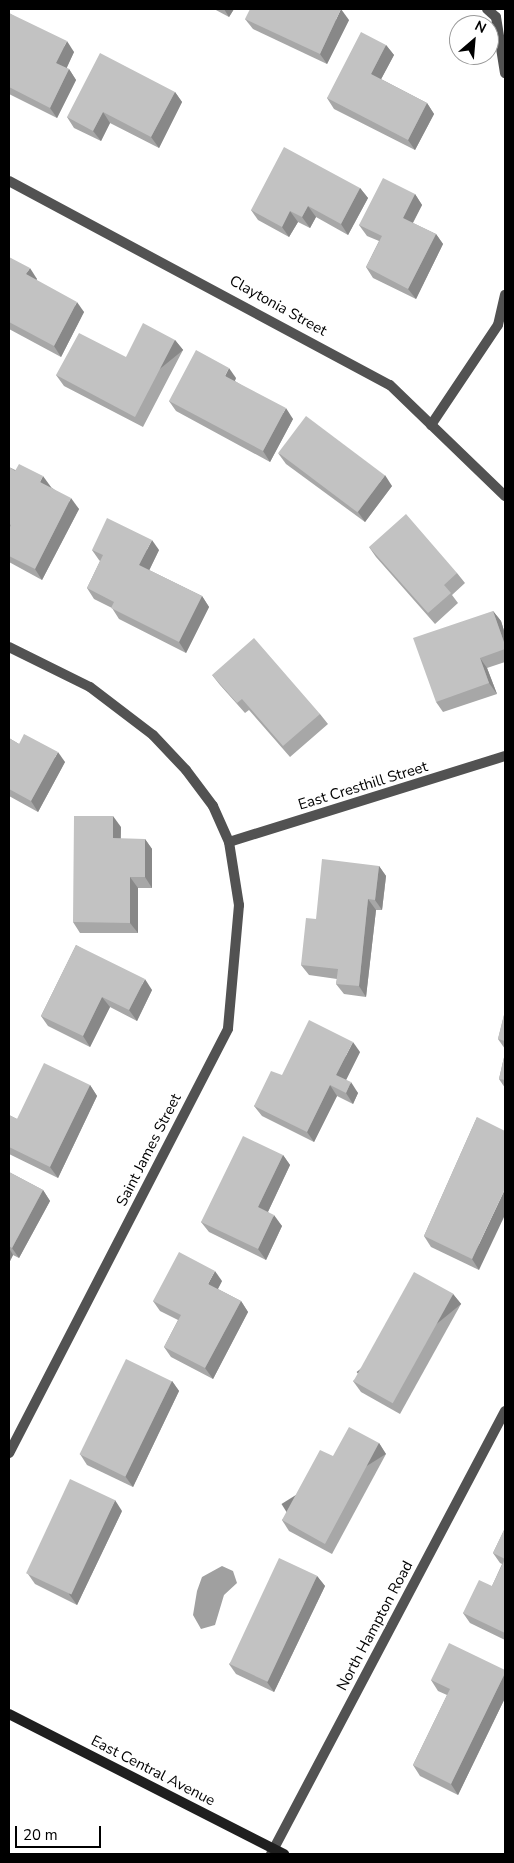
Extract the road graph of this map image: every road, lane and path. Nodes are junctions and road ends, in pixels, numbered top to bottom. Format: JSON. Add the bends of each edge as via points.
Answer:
{"nodes":[{"id":1,"x":487,"y":9,"type":"edge"},
{"id":2,"x":505,"y":73,"type":"edge"},
{"id":3,"x":9,"y":181,"type":"edge"},
{"id":4,"x":505,"y":295,"type":"edge"},
{"id":5,"x":432,"y":425,"type":"junction"},
{"id":6,"x":505,"y":496,"type":"edge"},
{"id":7,"x":9,"y":647,"type":"edge"},
{"id":8,"x":505,"y":756,"type":"edge"},
{"id":9,"x":229,"y":842,"type":"junction"},
{"id":10,"x":505,"y":1410,"type":"edge"},
{"id":11,"x":9,"y":1453,"type":"edge"},
{"id":12,"x":9,"y":1714,"type":"edge"},
{"id":13,"x":272,"y":1852,"type":"edge"},
{"id":14,"x":284,"y":1854,"type":"edge"}],
"edges":[{"from":1,"to":2,"type":"street","via":[[496,17]]},
{"from":3,"to":5,"type":"street","name":"Claytonia Street","via":[[390,385]]},
{"from":4,"to":5,"type":"street","via":[[498,325]]},
{"from":5,"to":6,"type":"street","name":"Claytonia Street"},
{"from":7,"to":9,"type":"street","name":"Saint James Street","via":[[90,687],[153,735],[213,806]]},
{"from":8,"to":9,"type":"street","name":"East Cresthill Street"},
{"from":9,"to":11,"type":"street","name":"Saint James Street","via":[[239,905],[228,1029]]},
{"from":10,"to":13,"type":"street","name":"North Hampton Road"},
{"from":12,"to":13,"type":"main road","name":"East Central Avenue"},
{"from":13,"to":14,"type":"main road","name":"East Central Avenue"}]}
